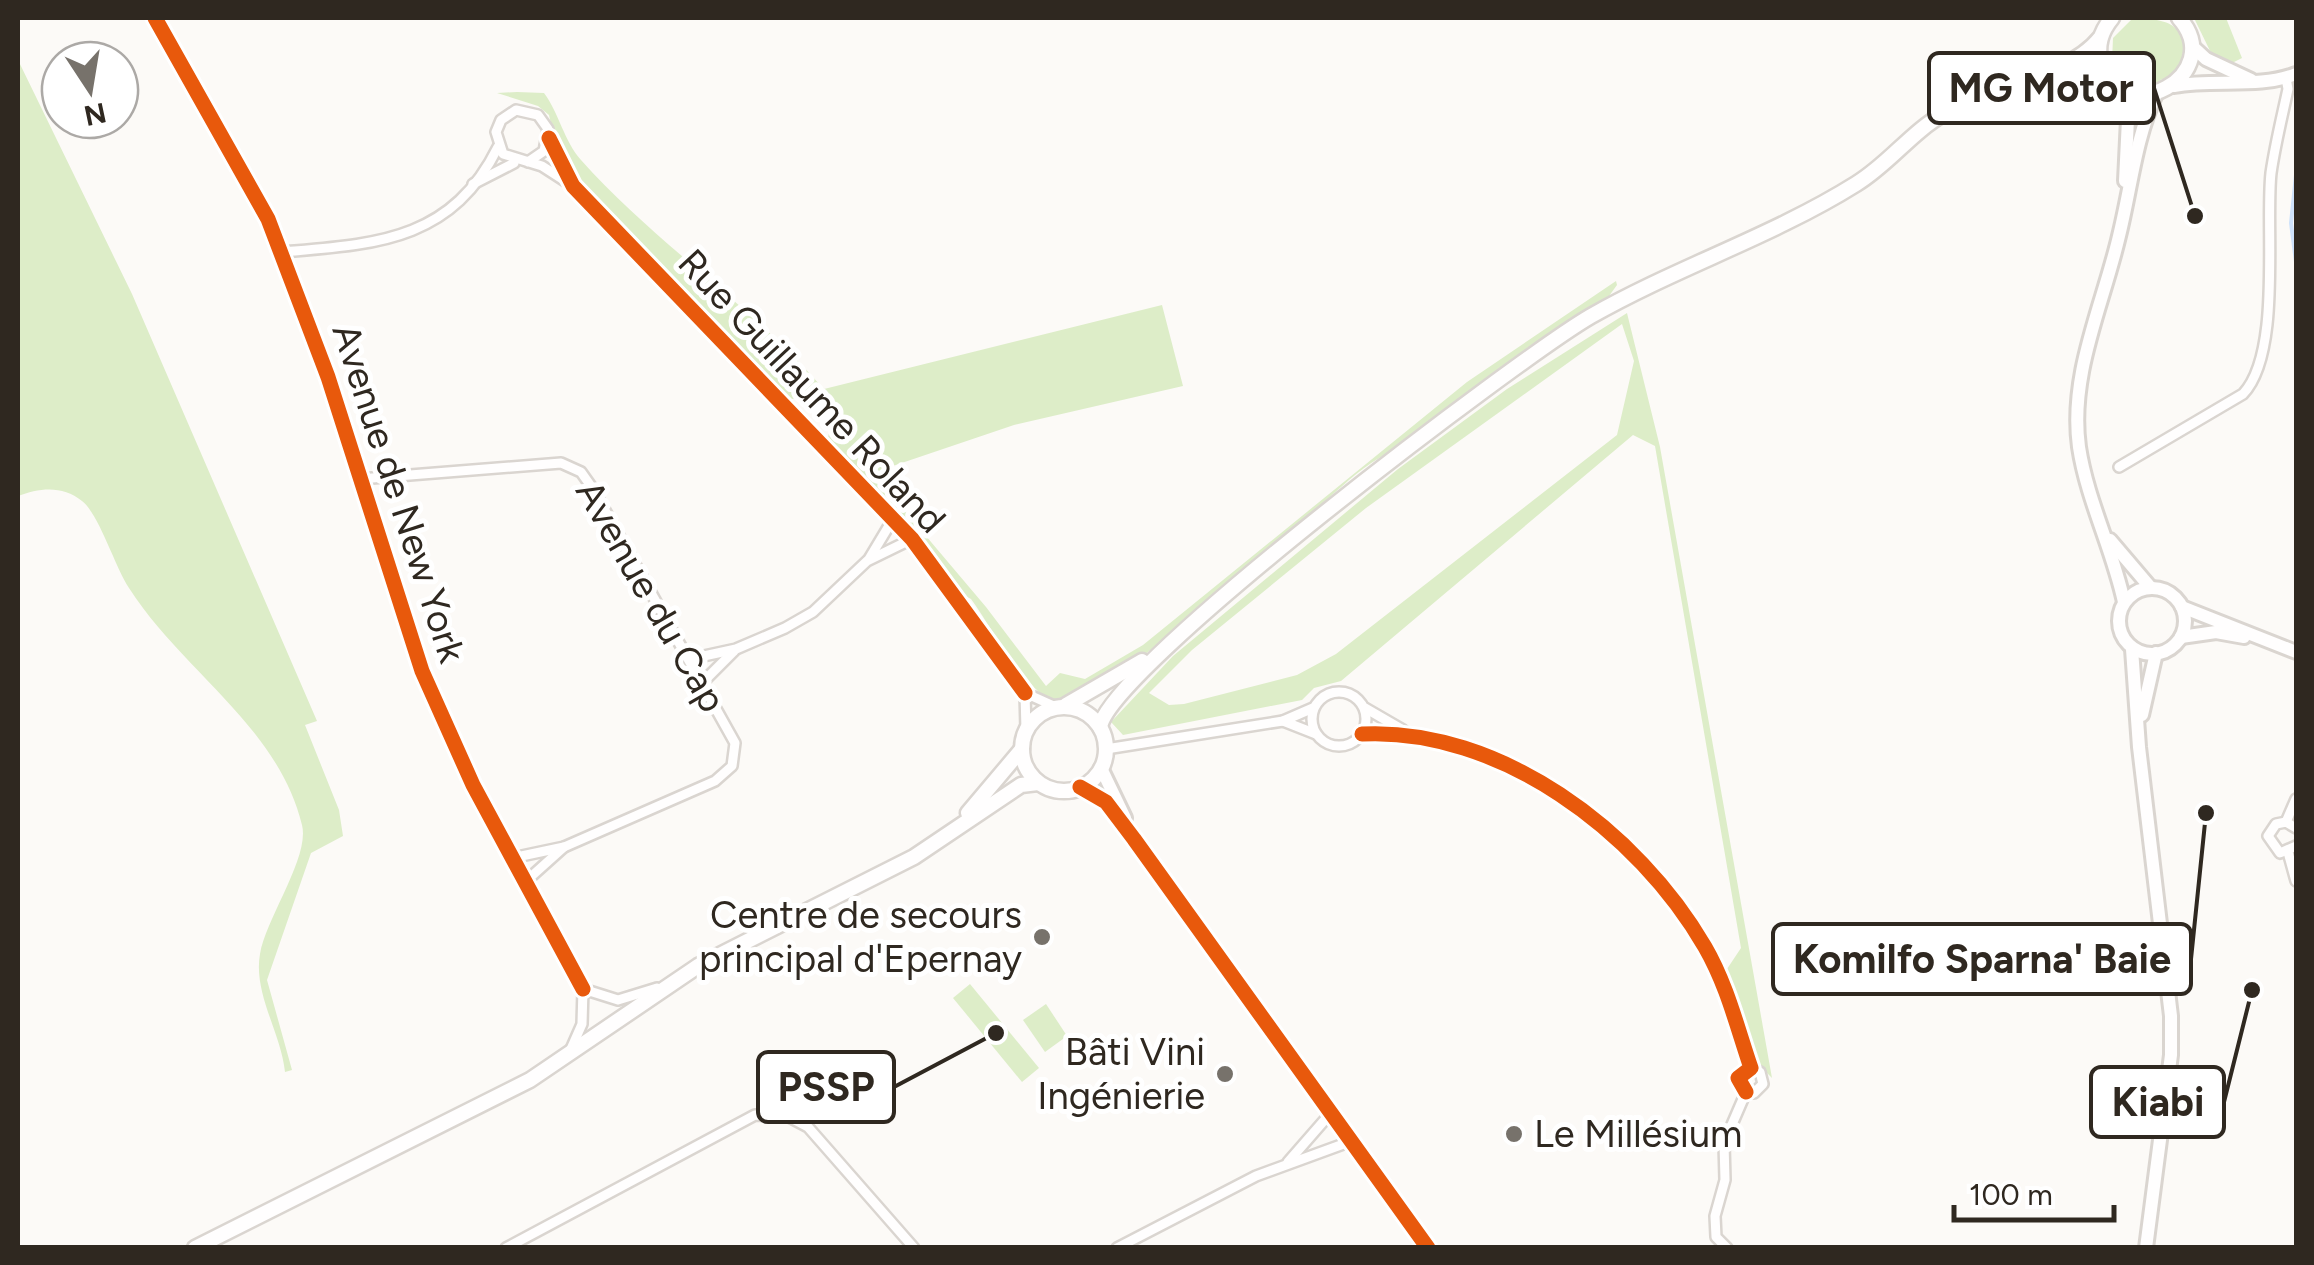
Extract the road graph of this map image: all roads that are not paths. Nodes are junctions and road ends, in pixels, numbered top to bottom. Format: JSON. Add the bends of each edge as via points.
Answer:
{"nodes":[{"id":1,"x":155,"y":18,"type":"edge"},
{"id":2,"x":2112,"y":18,"type":"edge"},
{"id":3,"x":2182,"y":19,"type":"edge"},
{"id":4,"x":2101,"y":29,"type":"edge"},
{"id":5,"x":2192,"y":46,"type":"junction"},
{"id":6,"x":2291,"y":76,"type":"edge"},
{"id":7,"x":2109,"y":78,"type":"junction"},
{"id":8,"x":2258,"y":83,"type":"junction"},
{"id":9,"x":2174,"y":86,"type":"junction"},
{"id":10,"x":2123,"y":90,"type":"junction"},
{"id":11,"x":1992,"y":94,"type":"junction"},
{"id":12,"x":2156,"y":94,"type":"junction"},
{"id":13,"x":548,"y":138,"type":"junction"},
{"id":14,"x":498,"y":147,"type":"junction"},
{"id":15,"x":523,"y":162,"type":"junction"},
{"id":16,"x":473,"y":184,"type":"junction"},
{"id":17,"x":573,"y":186,"type":"junction"},
{"id":18,"x":2125,"y":208,"type":"junction"},
{"id":19,"x":282,"y":252,"type":"junction"},
{"id":20,"x":2119,"y":468,"type":"dead end"},
{"id":21,"x":360,"y":479,"type":"junction"},
{"id":22,"x":893,"y":519,"type":"junction"},
{"id":23,"x":2102,"y":528,"type":"junction"},
{"id":24,"x":912,"y":538,"type":"junction"},
{"id":25,"x":868,"y":561,"type":"junction"},
{"id":26,"x":2150,"y":588,"type":"junction"},
{"id":27,"x":2124,"y":602,"type":"junction"},
{"id":28,"x":2182,"y":607,"type":"junction"},
{"id":29,"x":2181,"y":637,"type":"junction"},
{"id":30,"x":2262,"y":639,"type":"junction"},
{"id":31,"x":1168,"y":644,"type":"junction"},
{"id":32,"x":736,"y":649,"type":"junction"},
{"id":33,"x":2132,"y":649,"type":"junction"},
{"id":34,"x":2293,"y":653,"type":"edge"},
{"id":35,"x":2156,"y":654,"type":"junction"},
{"id":36,"x":690,"y":659,"type":"junction"},
{"id":37,"x":704,"y":681,"type":"junction"},
{"id":38,"x":1025,"y":693,"type":"junction"},
{"id":39,"x":1059,"y":707,"type":"junction"},
{"id":40,"x":1313,"y":708,"type":"junction"},
{"id":41,"x":1364,"y":708,"type":"junction"},
{"id":42,"x":1283,"y":721,"type":"junction"},
{"id":43,"x":1100,"y":727,"type":"junction"},
{"id":44,"x":1026,"y":730,"type":"junction"},
{"id":45,"x":1405,"y":732,"type":"junction"},
{"id":46,"x":1316,"y":734,"type":"junction"},
{"id":47,"x":1362,"y":734,"type":"junction"},
{"id":48,"x":2139,"y":747,"type":"junction"},
{"id":49,"x":1022,"y":749,"type":"junction"},
{"id":50,"x":1106,"y":749,"type":"junction"},
{"id":51,"x":1101,"y":768,"type":"junction"},
{"id":52,"x":1038,"y":783,"type":"junction"},
{"id":53,"x":1080,"y":788,"type":"junction"},
{"id":54,"x":2296,"y":800,"type":"edge"},
{"id":55,"x":2286,"y":822,"type":"junction"},
{"id":56,"x":954,"y":828,"type":"junction"},
{"id":57,"x":2296,"y":828,"type":"edge"},
{"id":58,"x":1134,"y":839,"type":"junction"},
{"id":59,"x":564,"y":847,"type":"junction"},
{"id":60,"x":2292,"y":849,"type":"edge"},
{"id":61,"x":512,"y":858,"type":"junction"},
{"id":62,"x":526,"y":882,"type":"junction"},
{"id":63,"x":2296,"y":882,"type":"edge"},
{"id":64,"x":670,"y":984,"type":"junction"},
{"id":65,"x":583,"y":989,"type":"junction"},
{"id":66,"x":565,"y":1059,"type":"junction"},
{"id":67,"x":1752,"y":1068,"type":"junction"},
{"id":68,"x":1746,"y":1092,"type":"junction"},
{"id":69,"x":1330,"y":1115,"type":"junction"},
{"id":70,"x":1349,"y":1142,"type":"junction"},
{"id":71,"x":1286,"y":1164,"type":"junction"},
{"id":72,"x":195,"y":1248,"type":"edge"},
{"id":73,"x":506,"y":1248,"type":"edge"},
{"id":74,"x":914,"y":1248,"type":"edge"},
{"id":75,"x":1117,"y":1248,"type":"edge"},
{"id":76,"x":1428,"y":1248,"type":"edge"},
{"id":77,"x":1727,"y":1248,"type":"edge"},
{"id":78,"x":2146,"y":1248,"type":"edge"}],
"edges":[{"from":1,"to":19,"type":"street","name":"Avenue de New York"},
{"from":2,"to":4,"type":"main road"},
{"from":3,"to":5,"type":"main road"},
{"from":4,"to":7,"type":"main road"},
{"from":4,"to":11,"type":"main road","via":[[2077,59]]},
{"from":5,"to":8,"type":"main road"},
{"from":5,"to":9,"type":"main road"},
{"from":6,"to":8,"type":"main road"},
{"from":6,"to":20,"type":"street","via":[[2271,176],[2269,294],[2253,381],[2243,394]]},
{"from":7,"to":10,"type":"main road"},
{"from":7,"to":11,"type":"main road","via":[[2062,78]]},
{"from":8,"to":9,"type":"main road"},
{"from":9,"to":12,"type":"main road"},
{"from":10,"to":12,"type":"main road"},
{"from":10,"to":18,"type":"main road"},
{"from":11,"to":31,"type":"main road","via":[[1944,114],[1843,192],[1560,336],[1457,409]]},
{"from":12,"to":18,"type":"main road"},
{"from":13,"to":14,"type":"street","via":[[538,115],[516,110],[498,125]]},
{"from":13,"to":15,"type":"street","via":[[544,151]]},
{"from":13,"to":17,"type":"street","name":"Rue Guillaume Roland"},
{"from":14,"to":15,"type":"street"},
{"from":14,"to":16,"type":"street"},
{"from":15,"to":16,"type":"street"},
{"from":15,"to":17,"type":"street","name":"Rue Guillaume Roland"},
{"from":16,"to":19,"type":"street","via":[[409,234],[379,244]]},
{"from":17,"to":22,"type":"street","name":"Rue Guillaume Roland"},
{"from":18,"to":23,"type":"main road","via":[[2090,335],[2078,410],[2079,445]]},
{"from":19,"to":21,"type":"street","name":"Avenue de New York"},
{"from":21,"to":36,"type":"street","name":"Avenue du Cap","via":[[573,466],[593,489]]},
{"from":21,"to":61,"type":"street","name":"Avenue de New York","via":[[422,672]]},
{"from":22,"to":24,"type":"street","name":"Rue Guillaume Roland"},
{"from":22,"to":25,"type":"street"},
{"from":23,"to":26,"type":"main road"},
{"from":23,"to":27,"type":"main road"},
{"from":24,"to":25,"type":"street"},
{"from":24,"to":38,"type":"street","name":"Rue Guillaume Roland"},
{"from":25,"to":32,"type":"street","via":[[813,612]]},
{"from":26,"to":27,"type":"main road"},
{"from":26,"to":28,"type":"main road","via":[[2169,592]]},
{"from":27,"to":33,"type":"main road","via":[[2118,621]]},
{"from":28,"to":29,"type":"main road"},
{"from":28,"to":30,"type":"main road"},
{"from":29,"to":30,"type":"main road","via":[[2216,632]]},
{"from":29,"to":35,"type":"main road"},
{"from":30,"to":34,"type":"main road"},
{"from":31,"to":39,"type":"main road","via":[[1095,692]]},
{"from":31,"to":43,"type":"main road","via":[[1117,696]]},
{"from":32,"to":36,"type":"street"},
{"from":32,"to":37,"type":"street"},
{"from":33,"to":35,"type":"main road"},
{"from":33,"to":48,"type":"main road"},
{"from":35,"to":48,"type":"main road"},
{"from":36,"to":37,"type":"street","name":"Avenue du Cap"},
{"from":37,"to":59,"type":"street","name":"Avenue du Cap","via":[[736,743],[735,759],[715,781]]},
{"from":38,"to":39,"type":"street"},
{"from":38,"to":44,"type":"street"},
{"from":39,"to":43,"type":"main road","via":[[1086,713]]},
{"from":39,"to":44,"type":"main road","via":[[1042,712]]},
{"from":40,"to":41,"type":"street","via":[[1325,694],[1343,691]]},
{"from":40,"to":42,"type":"street"},
{"from":40,"to":46,"type":"street"},
{"from":41,"to":45,"type":"street"},
{"from":41,"to":47,"type":"street"},
{"from":42,"to":46,"type":"street"},
{"from":42,"to":50,"type":"street"},
{"from":43,"to":50,"type":"main road"},
{"from":44,"to":49,"type":"main road"},
{"from":45,"to":47,"type":"street"},
{"from":45,"to":67,"type":"street","via":[[1444,740],[1510,769],[1598,823],[1639,860],[1704,946]]},
{"from":46,"to":47,"type":"street","via":[[1339,746]]},
{"from":48,"to":78,"type":"main road","via":[[2171,1046]]},
{"from":49,"to":52,"type":"main road"},
{"from":49,"to":56,"type":"main road"},
{"from":50,"to":51,"type":"main road"},
{"from":51,"to":53,"type":"main road"},
{"from":51,"to":58,"type":"main road"},
{"from":52,"to":53,"type":"main road"},
{"from":52,"to":56,"type":"main road","via":[[1021,785]]},
{"from":53,"to":58,"type":"main road","via":[[1106,802]]},
{"from":54,"to":55,"type":"street"},
{"from":55,"to":57,"type":"street"},
{"from":55,"to":60,"type":"street","via":[[2268,836],[2274,850]]},
{"from":56,"to":64,"type":"main road","via":[[914,857],[730,947]]},
{"from":58,"to":69,"type":"main road"},
{"from":59,"to":61,"type":"street"},
{"from":59,"to":62,"type":"street"},
{"from":60,"to":63,"type":"street"},
{"from":61,"to":62,"type":"street","name":"Avenue de New York"},
{"from":62,"to":65,"type":"street","name":"Avenue de New York"},
{"from":64,"to":65,"type":"street","via":[[618,1000]]},
{"from":64,"to":66,"type":"main road"},
{"from":65,"to":66,"type":"street","via":[[582,1024]]},
{"from":66,"to":72,"type":"main road"},
{"from":67,"to":68,"type":"street","via":[[1738,1078]]},
{"from":67,"to":68,"type":"street","via":[[1763,1084]]},
{"from":68,"to":77,"type":"street","via":[[1724,1142],[1715,1216],[1716,1237]]},
{"from":69,"to":70,"type":"main road"},
{"from":69,"to":71,"type":"street"},
{"from":70,"to":71,"type":"street"},
{"from":70,"to":76,"type":"main road"},
{"from":71,"to":75,"type":"street"},
{"from":73,"to":74,"type":"street","via":[[755,1115],[773,1114],[808,1128]]}]}
